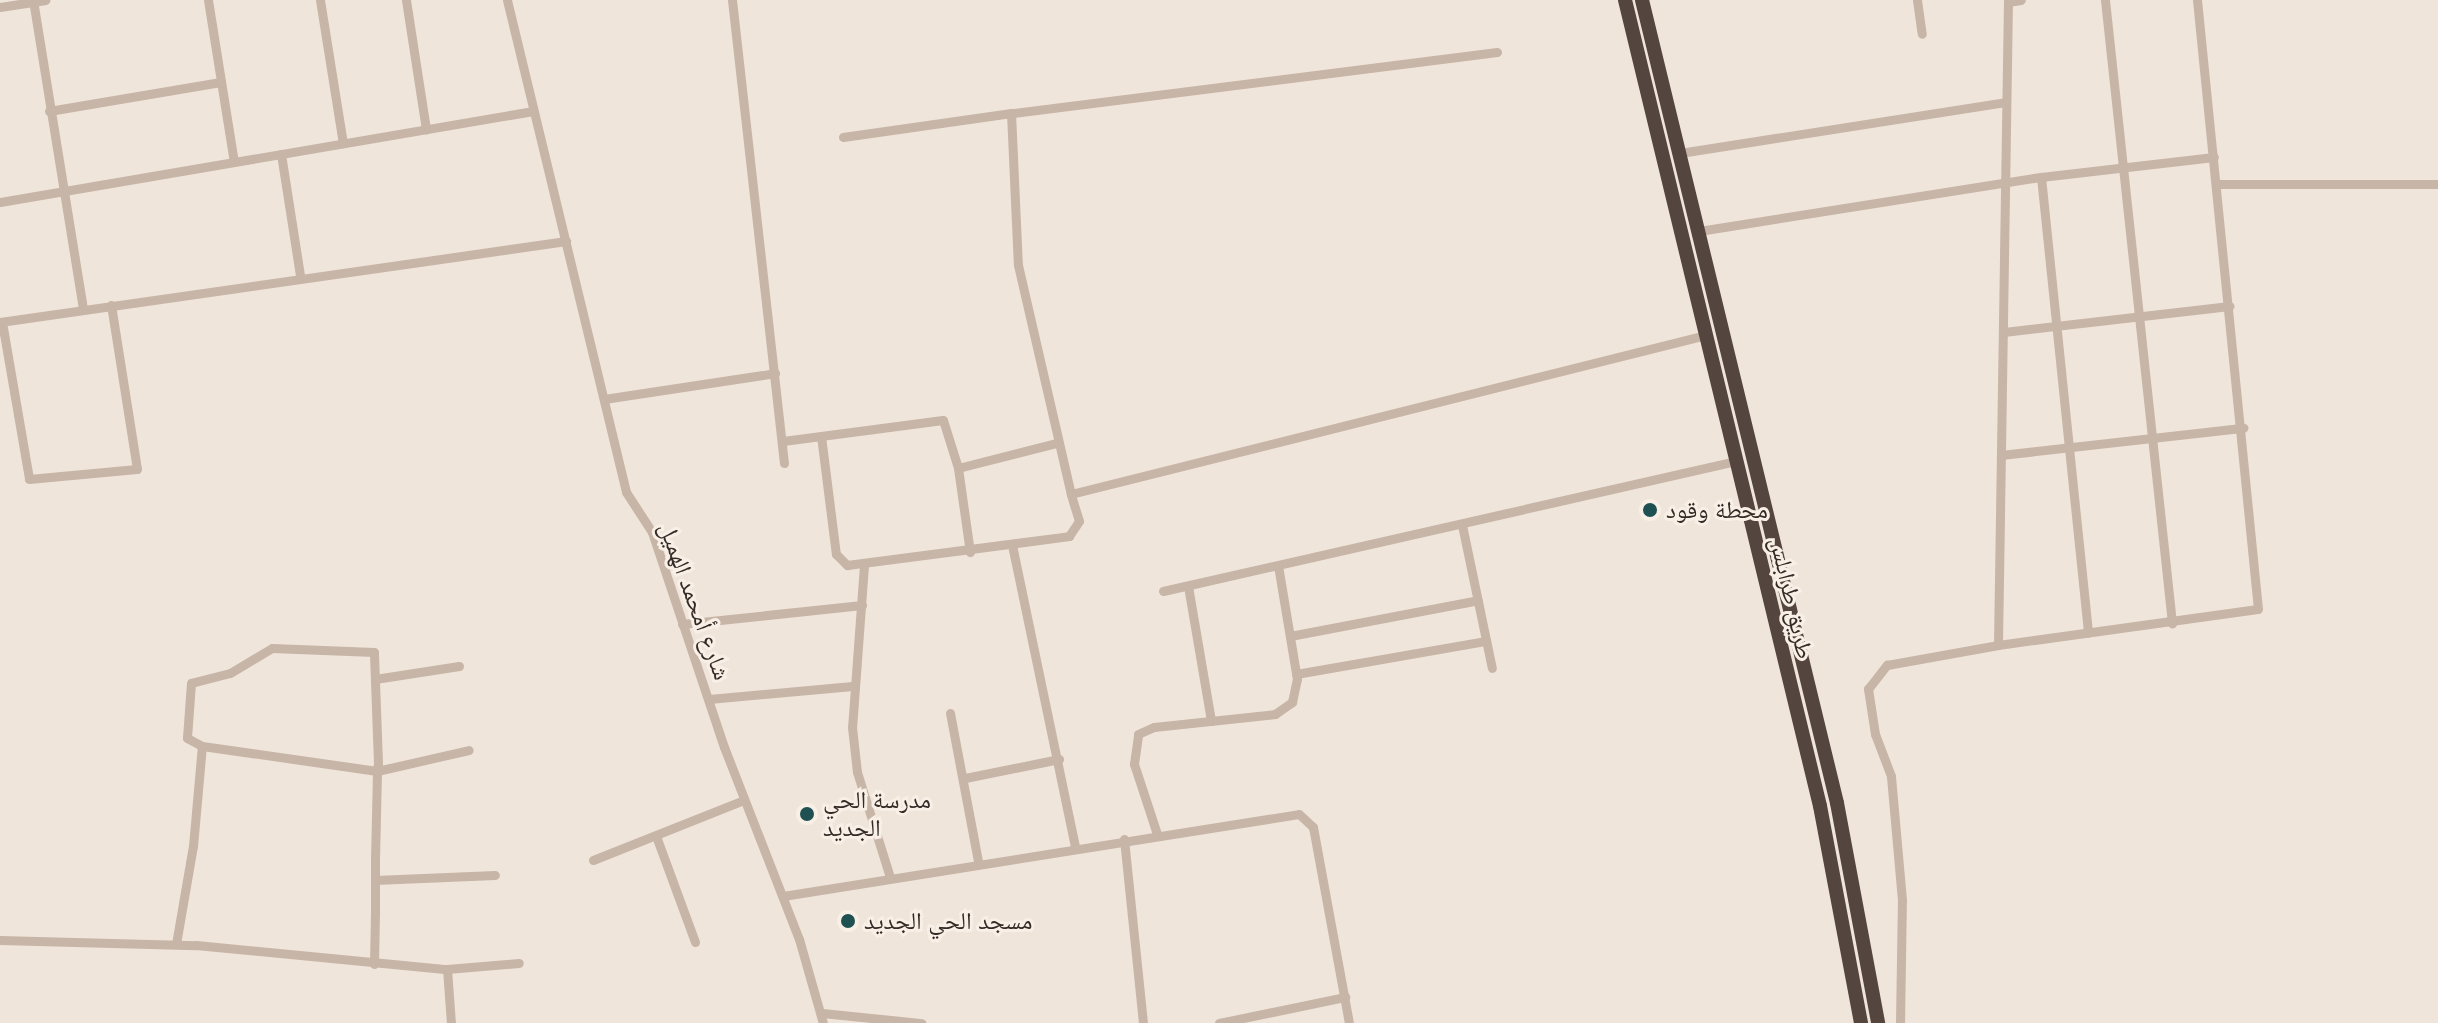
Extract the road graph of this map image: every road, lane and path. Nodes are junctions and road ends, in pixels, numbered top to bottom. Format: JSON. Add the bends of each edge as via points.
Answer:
{"nodes":[{"id":1,"x":45,"y":0,"type":"edge"},
{"id":2,"x":208,"y":0,"type":"edge"},
{"id":3,"x":320,"y":0,"type":"edge"},
{"id":4,"x":406,"y":0,"type":"edge"},
{"id":5,"x":507,"y":0,"type":"edge"},
{"id":6,"x":732,"y":0,"type":"edge"},
{"id":7,"x":1625,"y":0,"type":"edge"},
{"id":8,"x":1642,"y":0,"type":"edge"},
{"id":9,"x":1917,"y":0,"type":"edge"},
{"id":10,"x":2021,"y":0,"type":"edge"},
{"id":11,"x":2105,"y":0,"type":"edge"},
{"id":12,"x":2197,"y":0,"type":"edge"},
{"id":13,"x":33,"y":1,"type":"edge"},
{"id":14,"x":2008,"y":1,"type":"edge"},
{"id":15,"x":0,"y":7,"type":"edge"},
{"id":16,"x":1922,"y":34,"type":"dead end"},
{"id":17,"x":1497,"y":52,"type":"dead end"},
{"id":18,"x":221,"y":82,"type":"junction"},
{"id":19,"x":2005,"y":102,"type":"junction"},
{"id":20,"x":49,"y":111,"type":"junction"},
{"id":21,"x":533,"y":111,"type":"junction"},
{"id":22,"x":1011,"y":113,"type":"junction"},
{"id":23,"x":426,"y":129,"type":"junction"},
{"id":24,"x":843,"y":137,"type":"dead end"},
{"id":25,"x":343,"y":143,"type":"junction"},
{"id":26,"x":1680,"y":153,"type":"junction"},
{"id":27,"x":281,"y":154,"type":"junction"},
{"id":28,"x":2214,"y":157,"type":"junction"},
{"id":29,"x":234,"y":162,"type":"junction"},
{"id":30,"x":2122,"y":168,"type":"junction"},
{"id":31,"x":2041,"y":177,"type":"junction"},
{"id":32,"x":2005,"y":182,"type":"junction"},
{"id":33,"x":2217,"y":184,"type":"junction"},
{"id":34,"x":2438,"y":184,"type":"edge"},
{"id":35,"x":63,"y":191,"type":"junction"},
{"id":36,"x":0,"y":202,"type":"edge"},
{"id":37,"x":1699,"y":231,"type":"junction"},
{"id":38,"x":566,"y":241,"type":"junction"},
{"id":39,"x":300,"y":276,"type":"junction"},
{"id":40,"x":111,"y":305,"type":"junction"},
{"id":41,"x":2230,"y":306,"type":"junction"},
{"id":42,"x":83,"y":309,"type":"junction"},
{"id":43,"x":2138,"y":317,"type":"junction"},
{"id":44,"x":1,"y":322,"type":"edge"},
{"id":45,"x":2056,"y":326,"type":"junction"},
{"id":46,"x":2004,"y":332,"type":"junction"},
{"id":47,"x":1706,"y":335,"type":"junction"},
{"id":48,"x":775,"y":373,"type":"junction"},
{"id":49,"x":604,"y":399,"type":"junction"},
{"id":50,"x":2243,"y":428,"type":"junction"},
{"id":51,"x":821,"y":436,"type":"junction"},
{"id":52,"x":2152,"y":438,"type":"junction"},
{"id":53,"x":783,"y":441,"type":"junction"},
{"id":54,"x":1057,"y":443,"type":"junction"},
{"id":55,"x":2068,"y":447,"type":"junction"},
{"id":56,"x":2001,"y":455,"type":"junction"},
{"id":57,"x":1736,"y":461,"type":"junction"},
{"id":58,"x":784,"y":463,"type":"dead end"},
{"id":59,"x":958,"y":468,"type":"junction"},
{"id":60,"x":1071,"y":494,"type":"junction"},
{"id":61,"x":1462,"y":525,"type":"junction"},
{"id":62,"x":1012,"y":545,"type":"junction"},
{"id":63,"x":970,"y":552,"type":"junction"},
{"id":64,"x":864,"y":565,"type":"junction"},
{"id":65,"x":1278,"y":566,"type":"junction"},
{"id":66,"x":1188,"y":586,"type":"junction"},
{"id":67,"x":1163,"y":591,"type":"dead end"},
{"id":68,"x":1478,"y":600,"type":"junction"},
{"id":69,"x":862,"y":605,"type":"junction"},
{"id":70,"x":2172,"y":623,"type":"junction"},
{"id":71,"x":682,"y":624,"type":"junction"},
{"id":72,"x":2088,"y":633,"type":"junction"},
{"id":73,"x":1290,"y":636,"type":"junction"},
{"id":74,"x":1486,"y":641,"type":"junction"},
{"id":75,"x":1998,"y":645,"type":"junction"},
{"id":76,"x":459,"y":666,"type":"dead end"},
{"id":77,"x":1492,"y":668,"type":"dead end"},
{"id":78,"x":1296,"y":674,"type":"junction"},
{"id":79,"x":375,"y":679,"type":"junction"},
{"id":80,"x":852,"y":686,"type":"junction"},
{"id":81,"x":709,"y":699,"type":"junction"},
{"id":82,"x":950,"y":713,"type":"dead end"},
{"id":83,"x":1211,"y":721,"type":"junction"},
{"id":84,"x":202,"y":746,"type":"junction"},
{"id":85,"x":469,"y":750,"type":"dead end"},
{"id":86,"x":1059,"y":759,"type":"junction"},
{"id":87,"x":377,"y":771,"type":"junction"},
{"id":88,"x":965,"y":778,"type":"junction"},
{"id":89,"x":744,"y":800,"type":"junction"},
{"id":90,"x":1157,"y":834,"type":"junction"},
{"id":91,"x":656,"y":836,"type":"junction"},
{"id":92,"x":1124,"y":839,"type":"junction"},
{"id":93,"x":1075,"y":846,"type":"junction"},
{"id":94,"x":593,"y":860,"type":"dead end"},
{"id":95,"x":978,"y":861,"type":"junction"},
{"id":96,"x":495,"y":875,"type":"dead end"},
{"id":97,"x":890,"y":877,"type":"junction"},
{"id":98,"x":375,"y":880,"type":"junction"},
{"id":99,"x":783,"y":896,"type":"junction"},
{"id":100,"x":0,"y":940,"type":"edge"},
{"id":101,"x":695,"y":942,"type":"dead end"},
{"id":102,"x":176,"y":944,"type":"junction"},
{"id":103,"x":519,"y":963,"type":"dead end"},
{"id":104,"x":374,"y":964,"type":"junction"},
{"id":105,"x":447,"y":969,"type":"junction"},
{"id":106,"x":1345,"y":997,"type":"junction"},
{"id":107,"x":823,"y":1018,"type":"edge"},
{"id":108,"x":451,"y":1023,"type":"edge"},
{"id":109,"x":921,"y":1023,"type":"edge"},
{"id":110,"x":1143,"y":1023,"type":"edge"},
{"id":111,"x":1219,"y":1023,"type":"edge"},
{"id":112,"x":1349,"y":1023,"type":"edge"},
{"id":113,"x":1861,"y":1023,"type":"edge"},
{"id":114,"x":1878,"y":1023,"type":"edge"},
{"id":115,"x":1900,"y":1023,"type":"edge"}],
"edges":[{"from":1,"to":13,"type":"street"},
{"from":2,"to":18,"type":"street"},
{"from":3,"to":25,"type":"street"},
{"from":4,"to":23,"type":"street"},
{"from":5,"to":21,"type":"street","name":"شارع أمحمد الهميل"},
{"from":6,"to":48,"type":"street"},
{"from":7,"to":47,"type":"highway","name":"طريق طرابلس"},
{"from":8,"to":26,"type":"highway"},
{"from":9,"to":16,"type":"street"},
{"from":10,"to":14,"type":"street"},
{"from":11,"to":30,"type":"street"},
{"from":12,"to":28,"type":"street"},
{"from":13,"to":15,"type":"street"},
{"from":13,"to":20,"type":"street"},
{"from":14,"to":19,"type":"street"},
{"from":17,"to":22,"type":"street"},
{"from":18,"to":20,"type":"street"},
{"from":18,"to":29,"type":"street"},
{"from":19,"to":26,"type":"street"},
{"from":19,"to":32,"type":"street"},
{"from":20,"to":35,"type":"street"},
{"from":21,"to":23,"type":"street"},
{"from":21,"to":38,"type":"street","name":"شارع أمحمد الهميل"},
{"from":22,"to":24,"type":"street"},
{"from":22,"to":54,"type":"street","via":[[1018,265]]},
{"from":23,"to":25,"type":"street"},
{"from":25,"to":27,"type":"street"},
{"from":26,"to":37,"type":"highway"},
{"from":27,"to":29,"type":"street"},
{"from":27,"to":39,"type":"street"},
{"from":28,"to":30,"type":"street"},
{"from":28,"to":33,"type":"street"},
{"from":29,"to":35,"type":"street"},
{"from":30,"to":31,"type":"street"},
{"from":30,"to":43,"type":"street"},
{"from":31,"to":32,"type":"street"},
{"from":31,"to":45,"type":"street"},
{"from":32,"to":37,"type":"street"},
{"from":32,"to":46,"type":"street"},
{"from":33,"to":34,"type":"street"},
{"from":33,"to":41,"type":"street"},
{"from":35,"to":36,"type":"street"},
{"from":35,"to":42,"type":"street"},
{"from":37,"to":114,"type":"highway","via":[[1837,803]]},
{"from":38,"to":39,"type":"street"},
{"from":38,"to":49,"type":"street","name":"شارع أمحمد الهميل"},
{"from":39,"to":40,"type":"street"},
{"from":40,"to":42,"type":"street"},
{"from":40,"to":44,"type":"street","via":[[137,469],[29,479]]},
{"from":41,"to":43,"type":"street"},
{"from":41,"to":50,"type":"street"},
{"from":42,"to":44,"type":"street"},
{"from":43,"to":45,"type":"street"},
{"from":43,"to":52,"type":"street"},
{"from":45,"to":46,"type":"street"},
{"from":45,"to":55,"type":"street"},
{"from":46,"to":56,"type":"street"},
{"from":47,"to":57,"type":"highway","name":"طريق طرابلس"},
{"from":47,"to":60,"type":"street"},
{"from":48,"to":49,"type":"street"},
{"from":48,"to":53,"type":"street"},
{"from":49,"to":71,"type":"street","name":"شارع أمحمد الهميل","via":[[626,492],[652,532]]},
{"from":50,"to":52,"type":"street"},
{"from":50,"to":70,"type":"street","via":[[2258,609]]},
{"from":51,"to":53,"type":"street"},
{"from":51,"to":59,"type":"street","via":[[940,418],[949,425]]},
{"from":51,"to":64,"type":"street","via":[[836,554],[847,565]]},
{"from":52,"to":55,"type":"street"},
{"from":52,"to":70,"type":"street"},
{"from":53,"to":58,"type":"street"},
{"from":54,"to":59,"type":"street"},
{"from":54,"to":60,"type":"street"},
{"from":55,"to":56,"type":"street"},
{"from":55,"to":72,"type":"street"},
{"from":56,"to":75,"type":"street"},
{"from":57,"to":61,"type":"street"},
{"from":57,"to":113,"type":"highway","name":"طريق طرابلس","via":[[1820,806]]},
{"from":59,"to":63,"type":"street"},
{"from":60,"to":62,"type":"street","via":[[1079,521],[1073,534]]},
{"from":61,"to":65,"type":"street"},
{"from":61,"to":68,"type":"street"},
{"from":62,"to":63,"type":"street"},
{"from":62,"to":86,"type":"street"},
{"from":63,"to":64,"type":"street"},
{"from":64,"to":69,"type":"street"},
{"from":65,"to":66,"type":"street"},
{"from":65,"to":73,"type":"street"},
{"from":66,"to":67,"type":"street"},
{"from":66,"to":83,"type":"street"},
{"from":68,"to":73,"type":"street"},
{"from":68,"to":74,"type":"street"},
{"from":69,"to":71,"type":"street"},
{"from":69,"to":80,"type":"street"},
{"from":70,"to":72,"type":"street"},
{"from":71,"to":81,"type":"street","name":"شارع أمحمد الهميل"},
{"from":72,"to":75,"type":"street"},
{"from":73,"to":78,"type":"street"},
{"from":74,"to":77,"type":"street"},
{"from":74,"to":78,"type":"street"},
{"from":75,"to":115,"type":"street","via":[[1887,665],[1868,689],[1875,734],[1891,776],[1902,900]]},
{"from":76,"to":79,"type":"street"},
{"from":78,"to":83,"type":"street","via":[[1297,692],[1284,709]]},
{"from":79,"to":84,"type":"street","via":[[372,651],[270,648],[230,673],[191,683],[187,738]]},
{"from":79,"to":87,"type":"street"},
{"from":80,"to":81,"type":"street"},
{"from":80,"to":97,"type":"street","via":[[857,772]]},
{"from":81,"to":89,"type":"street","name":"شارع أمحمد الهميل"},
{"from":82,"to":88,"type":"street"},
{"from":83,"to":90,"type":"street","via":[[1144,729],[1134,742],[1134,764]]},
{"from":84,"to":87,"type":"street"},
{"from":84,"to":102,"type":"street","via":[[193,846]]},
{"from":85,"to":87,"type":"street"},
{"from":86,"to":88,"type":"street"},
{"from":86,"to":93,"type":"street"},
{"from":87,"to":98,"type":"street"},
{"from":88,"to":95,"type":"street"},
{"from":89,"to":91,"type":"street"},
{"from":89,"to":99,"type":"street","name":"شارع أمحمد الهميل"},
{"from":90,"to":92,"type":"street"},
{"from":90,"to":106,"type":"street","via":[[1292,814],[1306,817],[1313,827]]},
{"from":91,"to":94,"type":"street"},
{"from":91,"to":101,"type":"street"},
{"from":92,"to":93,"type":"street"},
{"from":92,"to":110,"type":"street"},
{"from":93,"to":95,"type":"street"},
{"from":95,"to":97,"type":"street"},
{"from":96,"to":98,"type":"street"},
{"from":97,"to":99,"type":"street"},
{"from":98,"to":104,"type":"street"},
{"from":99,"to":107,"type":"street","name":"شارع أمحمد الهميل"},
{"from":100,"to":102,"type":"street"},
{"from":102,"to":104,"type":"street"},
{"from":103,"to":105,"type":"street"},
{"from":104,"to":105,"type":"street"},
{"from":105,"to":108,"type":"street"},
{"from":106,"to":111,"type":"street"},
{"from":106,"to":112,"type":"street"},
{"from":107,"to":109,"type":"street"}]}
